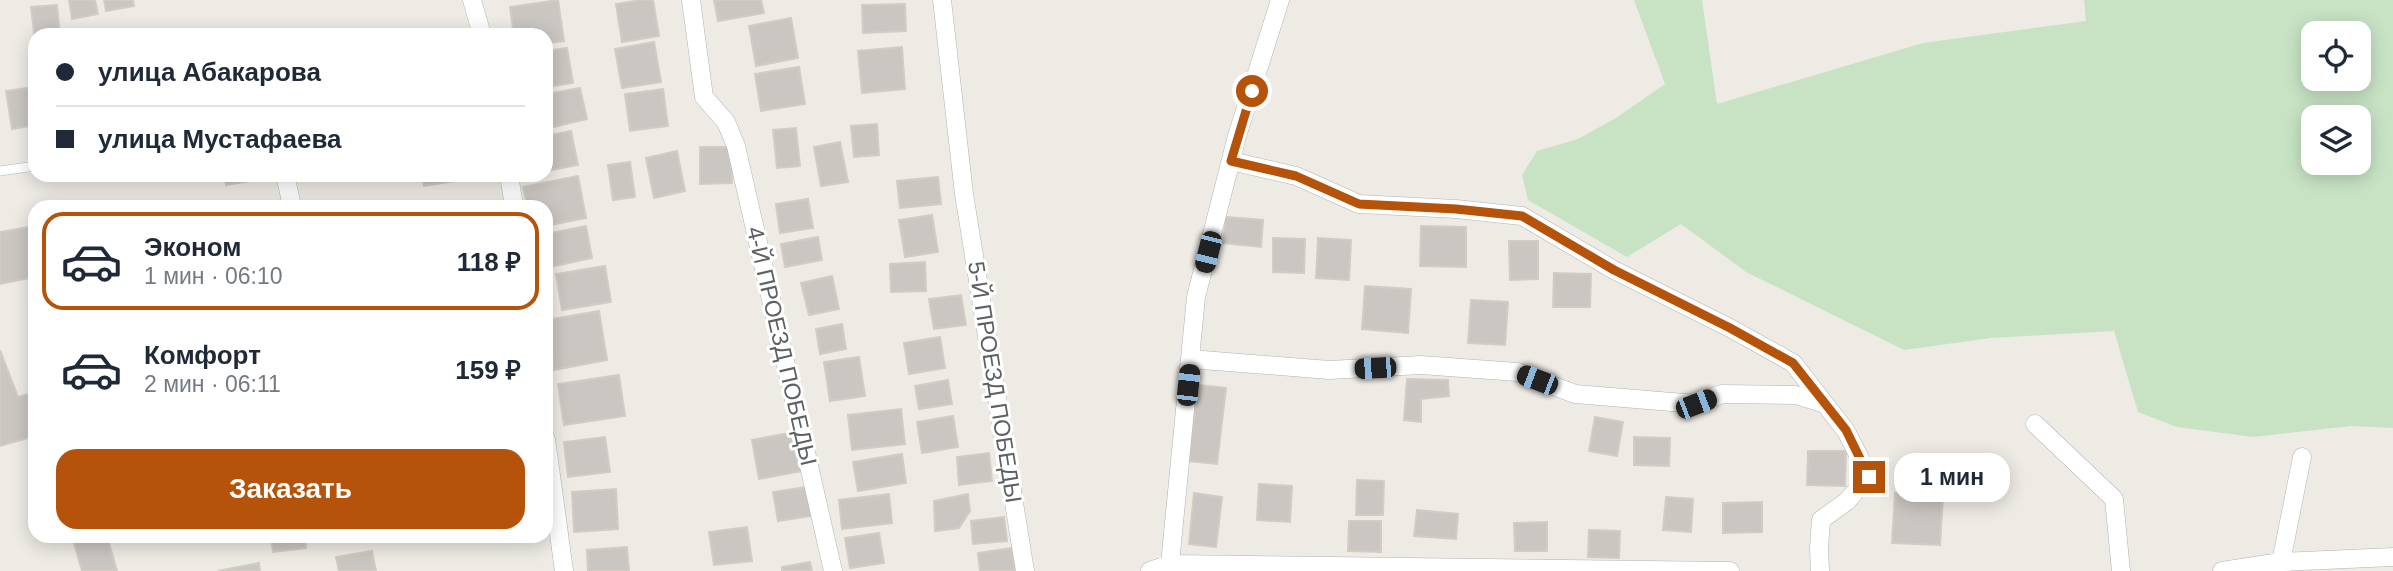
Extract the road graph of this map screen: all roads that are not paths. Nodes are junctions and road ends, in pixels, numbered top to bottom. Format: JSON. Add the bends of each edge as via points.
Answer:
{"nodes":[{"id":1,"x":472,"y":0,"type":"edge"},
{"id":2,"x":691,"y":0,"type":"edge"},
{"id":3,"x":942,"y":0,"type":"edge"},
{"id":4,"x":1280,"y":0,"type":"edge"},
{"id":5,"x":480,"y":28,"type":"edge"},
{"id":6,"x":1231,"y":161,"type":"junction"},
{"id":7,"x":28,"y":167,"type":"edge"},
{"id":8,"x":0,"y":171,"type":"edge"},
{"id":9,"x":287,"y":182,"type":"edge"},
{"id":10,"x":510,"y":182,"type":"edge"},
{"id":11,"x":291,"y":200,"type":"edge"},
{"id":12,"x":512,"y":200,"type":"edge"},
{"id":13,"x":1190,"y":359,"type":"junction"},
{"id":14,"x":1825,"y":404,"type":"junction"},
{"id":15,"x":2035,"y":424,"type":"dead end"},
{"id":16,"x":2302,"y":457,"type":"dead end"},
{"id":17,"x":553,"y":490,"type":"edge"},
{"id":18,"x":2393,"y":557,"type":"edge"},
{"id":19,"x":2282,"y":567,"type":"edge"},
{"id":20,"x":1171,"y":568,"type":"edge"},
{"id":21,"x":564,"y":571,"type":"edge"},
{"id":22,"x":833,"y":571,"type":"edge"},
{"id":23,"x":1025,"y":571,"type":"edge"},
{"id":24,"x":1150,"y":571,"type":"edge"},
{"id":25,"x":1730,"y":571,"type":"edge"},
{"id":26,"x":1820,"y":571,"type":"edge"},
{"id":27,"x":2121,"y":571,"type":"edge"},
{"id":28,"x":2222,"y":571,"type":"edge"}],
"edges":[{"from":1,"to":5,"type":"street"},
{"from":2,"to":22,"type":"street","name":"4-Й ПРОЕЗД ПОБЕДЫ","via":[[704,97],[726,122],[736,146]]},
{"from":3,"to":23,"type":"street","name":"5-Й ПРОЕЗД ПОБЕДЫ","via":[[964,194]]},
{"from":4,"to":6,"type":"street"},
{"from":6,"to":13,"type":"street","via":[[1196,297]]},
{"from":6,"to":14,"type":"street","via":[[1296,176],[1359,204],[1522,216],[1614,270],[1793,363]]},
{"from":7,"to":8,"type":"lane"},
{"from":9,"to":11,"type":"street"},
{"from":10,"to":12,"type":"street"},
{"from":13,"to":14,"type":"street","via":[[1329,370],[1421,365],[1517,372],[1576,394],[1696,404],[1722,394],[1796,395]]},
{"from":13,"to":20,"type":"street"},
{"from":14,"to":26,"type":"street","via":[[1846,430],[1869,477],[1821,520]]},
{"from":15,"to":27,"type":"street","via":[[2114,499]]},
{"from":16,"to":19,"type":"street"},
{"from":17,"to":21,"type":"street"},
{"from":18,"to":19,"type":"street"},
{"from":19,"to":28,"type":"street"},
{"from":20,"to":24,"type":"street"},
{"from":20,"to":25,"type":"street"}]}
